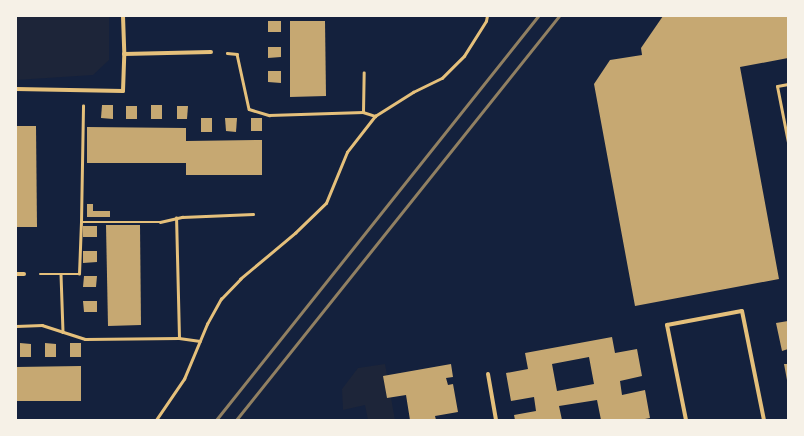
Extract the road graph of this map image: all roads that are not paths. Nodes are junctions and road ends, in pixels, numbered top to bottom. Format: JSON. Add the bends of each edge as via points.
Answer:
{"nodes":[{"id":1,"x":123,"y":16,"type":"edge"},
{"id":2,"x":211,"y":52,"type":"road end"},
{"id":3,"x":124,"y":54,"type":"junction"},
{"id":4,"x":788,"y":84,"type":"edge"},
{"id":5,"x":16,"y":89,"type":"edge"},
{"id":6,"x":788,"y":142,"type":"edge"},
{"id":7,"x":16,"y":274,"type":"edge"},
{"id":8,"x":24,"y":274,"type":"road end"},
{"id":9,"x":488,"y":374,"type":"dead end"},
{"id":10,"x":496,"y":420,"type":"edge"},
{"id":11,"x":686,"y":420,"type":"edge"},
{"id":12,"x":764,"y":420,"type":"edge"}],
"edges":[{"from":1,"to":3,"type":"street"},
{"from":2,"to":3,"type":"street"},
{"from":3,"to":5,"type":"street","via":[[123,91]]},
{"from":4,"to":6,"type":"lane","via":[[777,86]]},
{"from":7,"to":8,"type":"street"},
{"from":9,"to":10,"type":"street"},
{"from":11,"to":12,"type":"street","via":[[667,325],[742,311]]}]}
